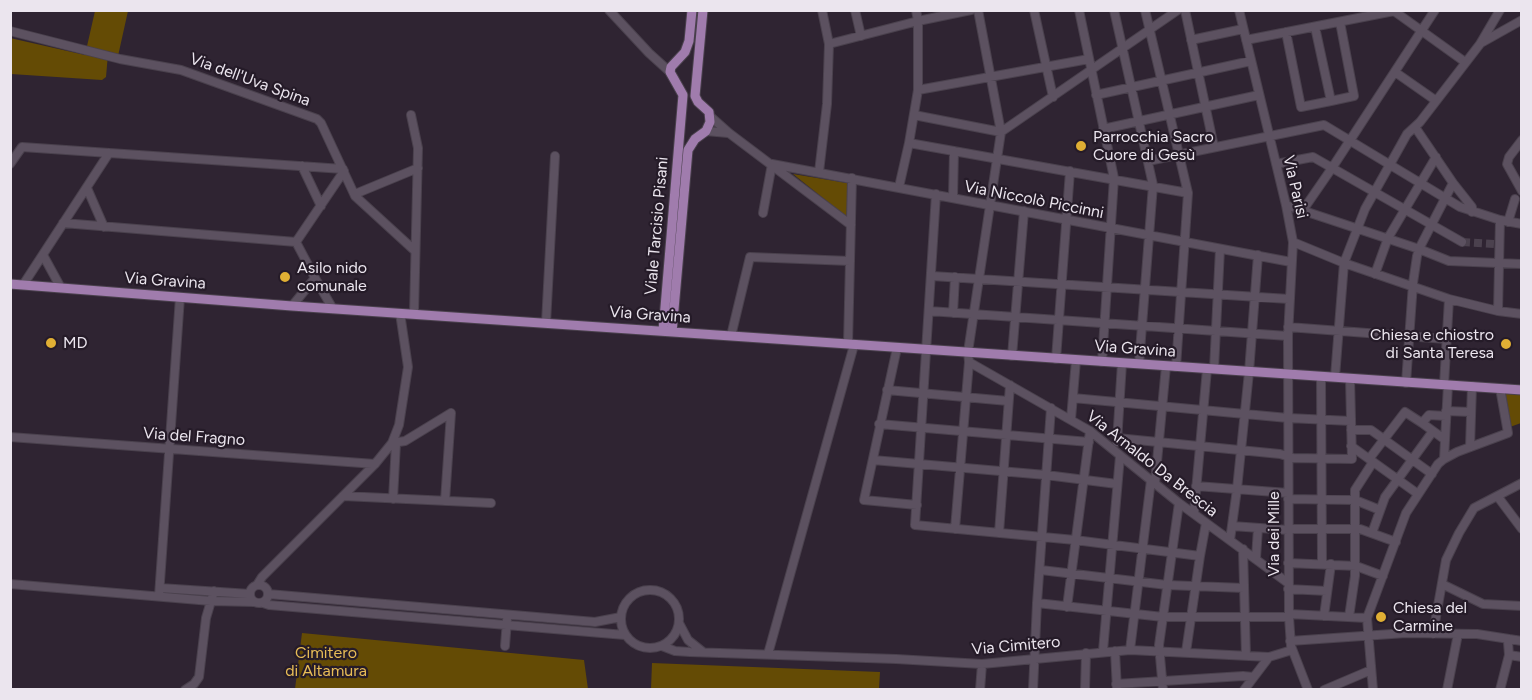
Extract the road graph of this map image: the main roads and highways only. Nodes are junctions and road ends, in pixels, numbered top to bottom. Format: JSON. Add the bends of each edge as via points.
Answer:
{"nodes":[{"id":1,"x":692,"y":10,"type":"edge"},
{"id":2,"x":703,"y":10,"type":"edge"},
{"id":3,"x":678,"y":58,"type":"junction"},
{"id":4,"x":697,"y":64,"type":"junction"},
{"id":5,"x":681,"y":123,"type":"junction"},
{"id":6,"x":703,"y":133,"type":"junction"},
{"id":7,"x":10,"y":284,"type":"edge"},
{"id":8,"x":668,"y":332,"type":"junction"},
{"id":9,"x":1521,"y":390,"type":"edge"}],
"edges":[{"from":1,"to":3,"type":"main road","via":[[689,41]]},
{"from":2,"to":4,"type":"main road"},
{"from":3,"to":4,"type":"main road","via":[[691,58]]},
{"from":3,"to":5,"type":"main road","name":"Viale Tarcisio Pisani","via":[[670,72],[683,95]]},
{"from":4,"to":6,"type":"main road","name":"Viale Tarcisio Pisani","via":[[695,96],[711,117]]},
{"from":5,"to":6,"type":"main road","via":[[688,133]]},
{"from":5,"to":8,"type":"main road","name":"Viale Tarcisio Pisani"},
{"from":6,"to":8,"type":"main road","name":"Viale Tarcisio Pisani","via":[[688,150]]},
{"from":7,"to":8,"type":"main road","name":"Via Gravina"},
{"from":8,"to":9,"type":"main road","name":"Via Gravina","via":[[927,350],[969,357],[1012,356]]}]}
